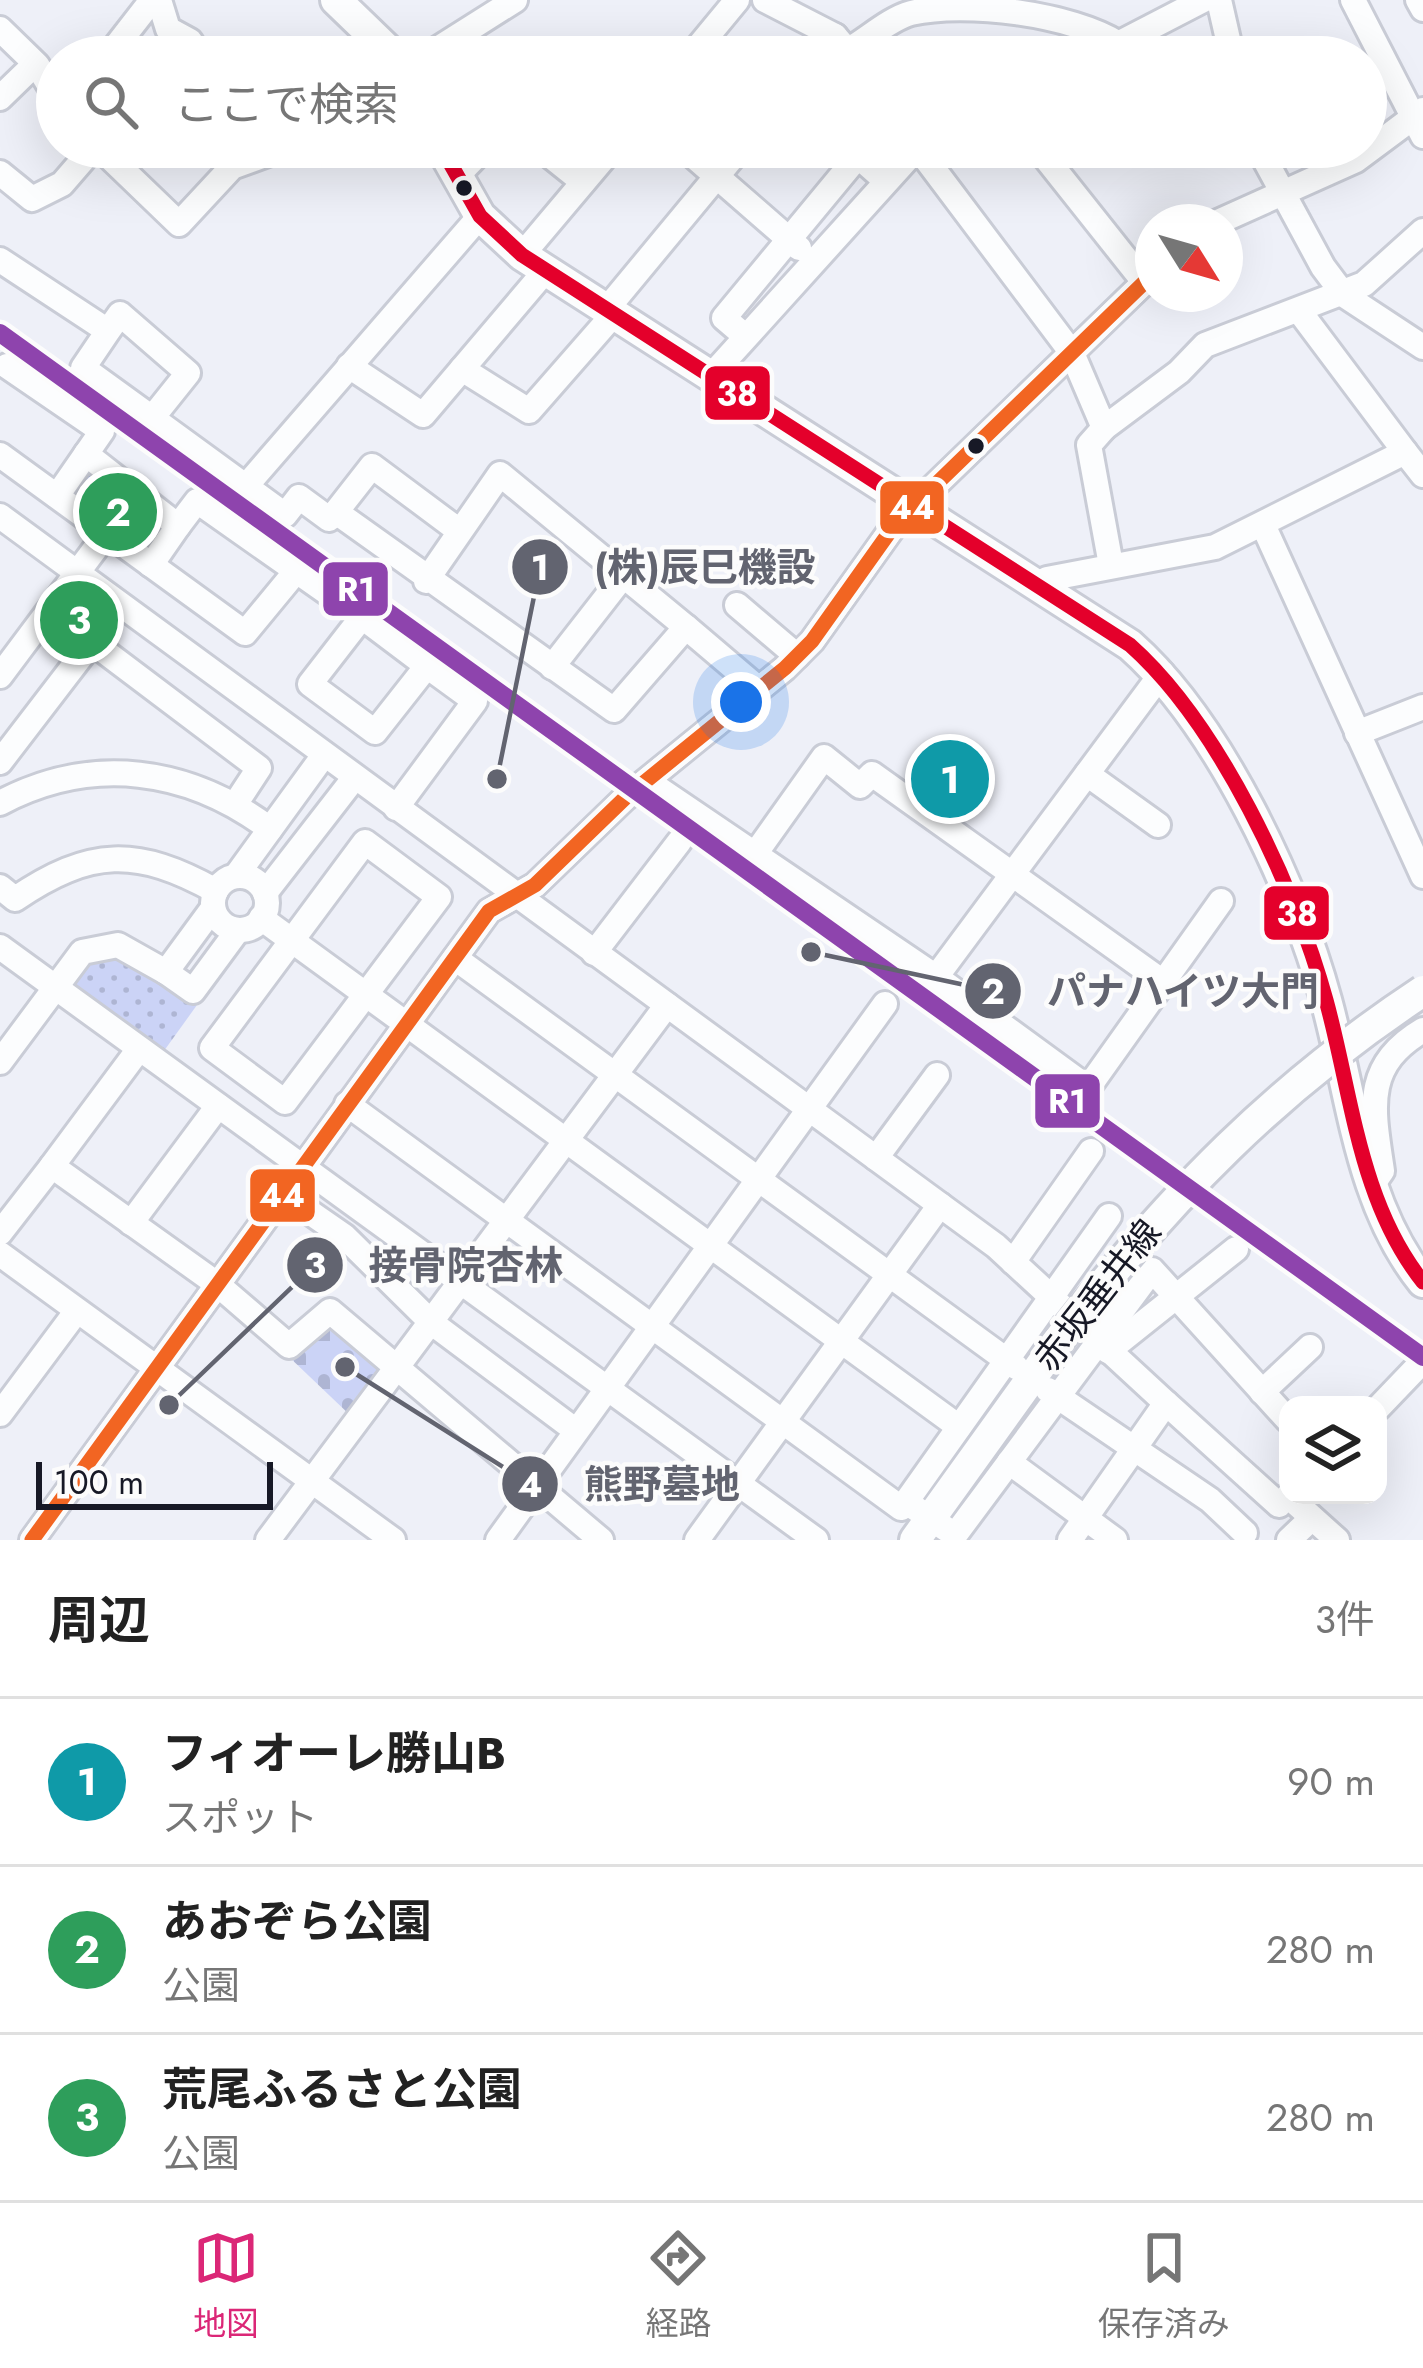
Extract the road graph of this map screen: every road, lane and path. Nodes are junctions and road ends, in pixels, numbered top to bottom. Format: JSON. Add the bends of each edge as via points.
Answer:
{"nodes":[{"id":1,"x":155,"y":0,"type":"edge"},
{"id":2,"x":336,"y":0,"type":"edge"},
{"id":3,"x":515,"y":0,"type":"edge"},
{"id":4,"x":737,"y":0,"type":"edge"},
{"id":5,"x":765,"y":0,"type":"edge"},
{"id":6,"x":1203,"y":0,"type":"edge"},
{"id":7,"x":1219,"y":0,"type":"edge"},
{"id":8,"x":1353,"y":0,"type":"edge"},
{"id":9,"x":1418,"y":0,"type":"edge"},
{"id":10,"x":915,"y":6,"type":"edge"},
{"id":11,"x":1423,"y":9,"type":"edge"},
{"id":12,"x":0,"y":28,"type":"edge"},
{"id":13,"x":125,"y":36,"type":"edge"},
{"id":14,"x":181,"y":36,"type":"edge"},
{"id":15,"x":366,"y":36,"type":"edge"},
{"id":16,"x":458,"y":36,"type":"edge"},
{"id":17,"x":707,"y":36,"type":"edge"},
{"id":18,"x":829,"y":36,"type":"edge"},
{"id":19,"x":866,"y":36,"type":"edge"},
{"id":20,"x":1099,"y":36,"type":"edge"},
{"id":21,"x":1134,"y":36,"type":"edge"},
{"id":22,"x":1227,"y":36,"type":"edge"},
{"id":23,"x":1373,"y":36,"type":"edge"},
{"id":24,"x":1387,"y":61,"type":"edge"},
{"id":25,"x":35,"y":64,"type":"joint"},
{"id":26,"x":0,"y":98,"type":"edge"},
{"id":27,"x":1420,"y":121,"type":"edge"},
{"id":28,"x":1387,"y":138,"type":"edge"},
{"id":29,"x":83,"y":168,"type":"edge"},
{"id":30,"x":119,"y":168,"type":"edge"},
{"id":31,"x":231,"y":168,"type":"edge"},
{"id":32,"x":452,"y":168,"type":"edge"},
{"id":33,"x":465,"y":168,"type":"edge"},
{"id":34,"x":566,"y":168,"type":"edge"},
{"id":35,"x":596,"y":168,"type":"edge"},
{"id":36,"x":708,"y":168,"type":"edge"},
{"id":37,"x":723,"y":168,"type":"edge"},
{"id":38,"x":848,"y":168,"type":"edge"},
{"id":39,"x":872,"y":168,"type":"edge"},
{"id":40,"x":897,"y":168,"type":"edge"},
{"id":41,"x":933,"y":168,"type":"edge"},
{"id":42,"x":1055,"y":168,"type":"edge"},
{"id":43,"x":1268,"y":168,"type":"edge"},
{"id":44,"x":1328,"y":168,"type":"edge"},
{"id":45,"x":0,"y":173,"type":"edge"},
{"id":46,"x":717,"y":175,"type":"junction"},
{"id":47,"x":456,"y":177,"type":"junction"},
{"id":48,"x":885,"y":180,"type":"junction"},
{"id":49,"x":584,"y":182,"type":"junction"},
{"id":50,"x":1279,"y":192,"type":"junction"},
{"id":51,"x":1243,"y":210,"type":"edge"},
{"id":52,"x":480,"y":217,"type":"junction"},
{"id":53,"x":1423,"y":231,"type":"edge"},
{"id":54,"x":791,"y":240,"type":"junction"},
{"id":55,"x":0,"y":260,"type":"edge"},
{"id":56,"x":814,"y":261,"type":"junction"},
{"id":57,"x":534,"y":262,"type":"junction"},
{"id":58,"x":1135,"y":262,"type":"edge"},
{"id":59,"x":1135,"y":292,"type":"edge"},
{"id":60,"x":1345,"y":295,"type":"junction"},
{"id":61,"x":609,"y":312,"type":"junction"},
{"id":62,"x":1300,"y":312,"type":"junction"},
{"id":63,"x":108,"y":331,"type":"junction"},
{"id":64,"x":745,"y":336,"type":"junction"},
{"id":65,"x":1423,"y":347,"type":"edge"},
{"id":66,"x":1072,"y":353,"type":"junction"},
{"id":67,"x":349,"y":366,"type":"junction"},
{"id":68,"x":2,"y":368,"type":"edge"},
{"id":69,"x":462,"y":369,"type":"junction"},
{"id":70,"x":710,"y":377,"type":"junction"},
{"id":71,"x":152,"y":418,"type":"junction"},
{"id":72,"x":1104,"y":428,"type":"junction"},
{"id":73,"x":1405,"y":452,"type":"junction"},
{"id":74,"x":0,"y":454,"type":"edge"},
{"id":75,"x":86,"y":454,"type":"junction"},
{"id":76,"x":1423,"y":475,"type":"edge"},
{"id":77,"x":246,"y":486,"type":"junction"},
{"id":78,"x":57,"y":496,"type":"junction"},
{"id":79,"x":912,"y":506,"type":"junction"},
{"id":80,"x":337,"y":512,"type":"junction"},
{"id":81,"x":0,"y":516,"type":"edge"},
{"id":82,"x":178,"y":526,"type":"junction"},
{"id":83,"x":1264,"y":527,"type":"junction"},
{"id":84,"x":458,"y":530,"type":"junction"},
{"id":85,"x":107,"y":532,"type":"junction"},
{"id":86,"x":151,"y":565,"type":"junction"},
{"id":87,"x":1111,"y":565,"type":"junction"},
{"id":88,"x":81,"y":566,"type":"junction"},
{"id":89,"x":297,"y":570,"type":"junction"},
{"id":90,"x":623,"y":576,"type":"junction"},
{"id":91,"x":427,"y":581,"type":"junction"},
{"id":92,"x":1036,"y":587,"type":"junction"},
{"id":93,"x":736,"y":605,"type":"dead end"},
{"id":94,"x":362,"y":617,"type":"junction"},
{"id":95,"x":686,"y":627,"type":"junction"},
{"id":96,"x":797,"y":656,"type":"junction"},
{"id":97,"x":427,"y":666,"type":"junction"},
{"id":98,"x":552,"y":668,"type":"junction"},
{"id":99,"x":1162,"y":673,"type":"junction"},
{"id":100,"x":0,"y":676,"type":"edge"},
{"id":101,"x":759,"y":689,"type":"junction"},
{"id":102,"x":1423,"y":707,"type":"edge"},
{"id":103,"x":1357,"y":733,"type":"junction"},
{"id":104,"x":324,"y":755,"type":"junction"},
{"id":105,"x":0,"y":762,"type":"edge"},
{"id":106,"x":1087,"y":774,"type":"junction"},
{"id":107,"x":355,"y":777,"type":"junction"},
{"id":108,"x":647,"y":781,"type":"junction"},
{"id":109,"x":3,"y":792,"type":"edge"},
{"id":110,"x":401,"y":802,"type":"junction"},
{"id":111,"x":236,"y":803,"type":"junction"},
{"id":112,"x":1158,"y":825,"type":"dead end"},
{"id":113,"x":270,"y":829,"type":"junction"},
{"id":114,"x":679,"y":842,"type":"dead end"},
{"id":115,"x":755,"y":854,"type":"junction"},
{"id":116,"x":1013,"y":872,"type":"junction"},
{"id":117,"x":1423,"y":876,"type":"edge"},
{"id":118,"x":0,"y":887,"type":"edge"},
{"id":119,"x":222,"y":892,"type":"junction"},
{"id":120,"x":523,"y":892,"type":"junction"},
{"id":121,"x":1221,"y":902,"type":"dead end"},
{"id":122,"x":255,"y":914,"type":"junction"},
{"id":123,"x":291,"y":940,"type":"junction"},
{"id":124,"x":0,"y":947,"type":"edge"},
{"id":125,"x":599,"y":948,"type":"junction"},
{"id":126,"x":455,"y":958,"type":"junction"},
{"id":127,"x":166,"y":972,"type":"junction"},
{"id":128,"x":936,"y":977,"type":"junction"},
{"id":129,"x":1163,"y":982,"type":"junction"},
{"id":130,"x":55,"y":987,"type":"junction"},
{"id":131,"x":1423,"y":992,"type":"edge"},
{"id":132,"x":367,"y":997,"type":"junction"},
{"id":133,"x":884,"y":1004,"type":"dead end"},
{"id":134,"x":667,"y":1005,"type":"junction"},
{"id":135,"x":406,"y":1026,"type":"junction"},
{"id":136,"x":1423,"y":1030,"type":"edge"},
{"id":137,"x":139,"y":1049,"type":"junction"},
{"id":138,"x":0,"y":1062,"type":"edge"},
{"id":139,"x":937,"y":1075,"type":"dead end"},
{"id":140,"x":614,"y":1076,"type":"junction"},
{"id":141,"x":812,"y":1103,"type":"junction"},
{"id":142,"x":347,"y":1104,"type":"junction"},
{"id":143,"x":218,"y":1106,"type":"junction"},
{"id":144,"x":566,"y":1141,"type":"junction"},
{"id":145,"x":1091,"y":1151,"type":"dead end"},
{"id":146,"x":876,"y":1158,"type":"junction"},
{"id":147,"x":52,"y":1166,"type":"junction"},
{"id":148,"x":301,"y":1167,"type":"junction"},
{"id":149,"x":756,"y":1181,"type":"junction"},
{"id":150,"x":1373,"y":1184,"type":"junction"},
{"id":151,"x":282,"y":1193,"type":"junction"},
{"id":152,"x":940,"y":1205,"type":"junction"},
{"id":153,"x":1109,"y":1216,"type":"dead end"},
{"id":154,"x":508,"y":1221,"type":"junction"},
{"id":155,"x":131,"y":1222,"type":"junction"},
{"id":156,"x":0,"y":1233,"type":"edge"},
{"id":157,"x":710,"y":1244,"type":"junction"},
{"id":158,"x":1236,"y":1249,"type":"dead end"},
{"id":159,"x":0,"y":1254,"type":"edge"},
{"id":160,"x":1016,"y":1258,"type":"junction"},
{"id":161,"x":888,"y":1275,"type":"junction"},
{"id":162,"x":1423,"y":1282,"type":"edge"},
{"id":163,"x":217,"y":1284,"type":"junction"},
{"id":164,"x":462,"y":1284,"type":"junction"},
{"id":165,"x":1054,"y":1294,"type":"junction"},
{"id":166,"x":1176,"y":1296,"type":"junction"},
{"id":167,"x":76,"y":1312,"type":"junction"},
{"id":168,"x":432,"y":1323,"type":"junction"},
{"id":169,"x":651,"y":1325,"type":"junction"},
{"id":170,"x":841,"y":1341,"type":"junction"},
{"id":171,"x":1107,"y":1342,"type":"junction"},
{"id":172,"x":1310,"y":1347,"type":"dead end"},
{"id":173,"x":1423,"y":1361,"type":"edge"},
{"id":174,"x":1011,"y":1364,"type":"junction"},
{"id":175,"x":156,"y":1368,"type":"junction"},
{"id":176,"x":397,"y":1368,"type":"junction"},
{"id":177,"x":605,"y":1388,"type":"junction"},
{"id":178,"x":1052,"y":1392,"type":"junction"},
{"id":179,"x":1262,"y":1392,"type":"junction"},
{"id":180,"x":1387,"y":1399,"type":"edge"},
{"id":181,"x":1166,"y":1403,"type":"junction"},
{"id":182,"x":1279,"y":1410,"type":"edge"},
{"id":183,"x":0,"y":1414,"type":"edge"},
{"id":184,"x":783,"y":1420,"type":"junction"},
{"id":185,"x":959,"y":1427,"type":"junction"},
{"id":186,"x":575,"y":1430,"type":"junction"},
{"id":187,"x":1131,"y":1450,"type":"junction"},
{"id":188,"x":1010,"y":1462,"type":"junction"},
{"id":189,"x":311,"y":1481,"type":"junction"},
{"id":190,"x":739,"y":1482,"type":"junction"},
{"id":191,"x":536,"y":1486,"type":"junction"},
{"id":192,"x":1279,"y":1494,"type":"edge"},
{"id":193,"x":1279,"y":1504,"type":"edge"},
{"id":194,"x":1084,"y":1515,"type":"junction"},
{"id":195,"x":1304,"y":1526,"type":"edge"},
{"id":196,"x":932,"y":1527,"type":"edge"},
{"id":197,"x":1240,"y":1536,"type":"edge"},
{"id":198,"x":32,"y":1540,"type":"edge"},
{"id":199,"x":268,"y":1540,"type":"edge"},
{"id":200,"x":393,"y":1540,"type":"edge"},
{"id":201,"x":498,"y":1540,"type":"edge"},
{"id":202,"x":601,"y":1540,"type":"edge"},
{"id":203,"x":697,"y":1540,"type":"edge"},
{"id":204,"x":816,"y":1540,"type":"edge"},
{"id":205,"x":1070,"y":1540,"type":"edge"},
{"id":206,"x":1115,"y":1540,"type":"edge"},
{"id":207,"x":1336,"y":1540,"type":"edge"}],
"edges":[{"from":1,"to":13,"type":"street"},
{"from":1,"to":14,"type":"street","via":[[168,29]]},
{"from":2,"to":15,"type":"main road"},
{"from":3,"to":16,"type":"street"},
{"from":4,"to":17,"type":"street"},
{"from":5,"to":18,"type":"street"},
{"from":6,"to":21,"type":"street"},
{"from":7,"to":22,"type":"street"},
{"from":8,"to":23,"type":"street"},
{"from":9,"to":11,"type":"street"},
{"from":10,"to":19,"type":"street"},
{"from":10,"to":20,"type":"street","via":[[1049,16]]},
{"from":12,"to":25,"type":"street"},
{"from":24,"to":27,"type":"street"},
{"from":25,"to":26,"type":"street"},
{"from":27,"to":28,"type":"street"},
{"from":29,"to":45,"type":"street","via":[[32,200]]},
{"from":30,"to":31,"type":"street","via":[[178,224]]},
{"from":32,"to":47,"type":"main road"},
{"from":33,"to":47,"type":"street"},
{"from":34,"to":49,"type":"street"},
{"from":35,"to":49,"type":"street"},
{"from":36,"to":46,"type":"street"},
{"from":37,"to":46,"type":"street"},
{"from":38,"to":54,"type":"street"},
{"from":39,"to":48,"type":"street"},
{"from":40,"to":48,"type":"street"},
{"from":41,"to":66,"type":"street"},
{"from":42,"to":58,"type":"street"},
{"from":43,"to":50,"type":"street"},
{"from":44,"to":50,"type":"street"},
{"from":46,"to":54,"type":"street"},
{"from":46,"to":61,"type":"street"},
{"from":47,"to":52,"type":"main road"},
{"from":48,"to":56,"type":"street"},
{"from":49,"to":57,"type":"street"},
{"from":50,"to":51,"type":"street"},
{"from":50,"to":60,"type":"street"},
{"from":52,"to":57,"type":"main road"},
{"from":52,"to":67,"type":"street"},
{"from":53,"to":60,"type":"street"},
{"from":54,"to":56,"type":"street"},
{"from":54,"to":64,"type":"street","via":[[724,318]]},
{"from":55,"to":63,"type":"street"},
{"from":56,"to":64,"type":"street"},
{"from":57,"to":61,"type":"main road"},
{"from":57,"to":69,"type":"street"},
{"from":59,"to":66,"type":"street"},
{"from":60,"to":62,"type":"street"},
{"from":60,"to":65,"type":"street"},
{"from":61,"to":69,"type":"street","via":[[530,411]]},
{"from":61,"to":70,"type":"main road"},
{"from":62,"to":72,"type":"street","via":[[1204,345]]},
{"from":62,"to":73,"type":"street"},
{"from":63,"to":71,"type":"street","via":[[83,368]]},
{"from":63,"to":71,"type":"street","via":[[121,314],[188,374]]},
{"from":64,"to":70,"type":"street"},
{"from":66,"to":72,"type":"street"},
{"from":66,"to":79,"type":"street"},
{"from":67,"to":69,"type":"street","via":[[423,415]]},
{"from":67,"to":77,"type":"street"},
{"from":68,"to":75,"type":"street","via":[[102,431]]},
{"from":70,"to":79,"type":"main road"},
{"from":71,"to":77,"type":"street"},
{"from":72,"to":87,"type":"street","via":[[1089,446]]},
{"from":73,"to":76,"type":"street"},
{"from":73,"to":83,"type":"street"},
{"from":74,"to":78,"type":"street"},
{"from":75,"to":78,"type":"street"},
{"from":75,"to":82,"type":"street"},
{"from":77,"to":80,"type":"street","via":[[285,515],[299,497],[329,519]]},
{"from":78,"to":85,"type":"street"},
{"from":79,"to":92,"type":"main road"},
{"from":79,"to":96,"type":"street"},
{"from":80,"to":84,"type":"street","via":[[371,466]]},
{"from":80,"to":91,"type":"street"},
{"from":81,"to":88,"type":"street"},
{"from":82,"to":86,"type":"street"},
{"from":82,"to":89,"type":"street","via":[[197,501]]},
{"from":83,"to":87,"type":"street","via":[[1215,548]]},
{"from":83,"to":103,"type":"street"},
{"from":84,"to":90,"type":"street","via":[[500,474]]},
{"from":84,"to":91,"type":"street"},
{"from":85,"to":86,"type":"street"},
{"from":85,"to":88,"type":"street"},
{"from":86,"to":89,"type":"street","via":[[245,633]]},
{"from":87,"to":92,"type":"street"},
{"from":88,"to":100,"type":"street"},
{"from":88,"to":104,"type":"street"},
{"from":89,"to":94,"type":"street"},
{"from":90,"to":95,"type":"street"},
{"from":90,"to":98,"type":"street"},
{"from":91,"to":98,"type":"street"},
{"from":92,"to":99,"type":"main road"},
{"from":93,"to":96,"type":"street"},
{"from":94,"to":97,"type":"street"},
{"from":94,"to":97,"type":"street","via":[[310,684],[376,732]]},
{"from":95,"to":98,"type":"street","via":[[614,710]]},
{"from":95,"to":101,"type":"street"},
{"from":96,"to":101,"type":"street"},
{"from":97,"to":110,"type":"street","via":[[475,701]]},
{"from":99,"to":106,"type":"street"},
{"from":99,"to":150,"type":"main road","via":[[1187,701],[1292,899]]},
{"from":101,"to":108,"type":"street"},
{"from":102,"to":103,"type":"street"},
{"from":103,"to":117,"type":"street"},
{"from":104,"to":107,"type":"street"},
{"from":104,"to":113,"type":"street"},
{"from":105,"to":111,"type":"street","via":[[92,642],[259,768]]},
{"from":106,"to":112,"type":"street"},
{"from":106,"to":116,"type":"street"},
{"from":107,"to":110,"type":"street"},
{"from":107,"to":122,"type":"street"},
{"from":108,"to":115,"type":"street"},
{"from":108,"to":120,"type":"street"},
{"from":109,"to":111,"type":"street","via":[[57,778],[138,773]]},
{"from":110,"to":120,"type":"street"},
{"from":111,"to":113,"type":"street"},
{"from":113,"to":119,"type":"street"},
{"from":114,"to":125,"type":"street"},
{"from":115,"to":116,"type":"street","via":[[824,757],[860,786],[872,774]]},
{"from":115,"to":128,"type":"street"},
{"from":116,"to":128,"type":"street"},
{"from":116,"to":129,"type":"street"},
{"from":118,"to":119,"type":"street","via":[[15,899],[56,871],[135,858]]},
{"from":119,"to":122,"type":"street","via":[[222,923]]},
{"from":119,"to":122,"type":"street","via":[[254,880]]},
{"from":119,"to":127,"type":"street"},
{"from":120,"to":125,"type":"street"},
{"from":120,"to":126,"type":"street","via":[[489,911]]},
{"from":121,"to":129,"type":"street"},
{"from":122,"to":123,"type":"street"},
{"from":122,"to":127,"type":"street","via":[[193,991]]},
{"from":123,"to":132,"type":"street"},
{"from":123,"to":132,"type":"street","via":[[365,842],[439,897]]},
{"from":123,"to":132,"type":"street","via":[[212,1048],[285,1102]]},
{"from":124,"to":130,"type":"street"},
{"from":125,"to":134,"type":"street"},
{"from":126,"to":135,"type":"street"},
{"from":126,"to":140,"type":"street"},
{"from":127,"to":130,"type":"street","via":[[133,949],[100,945],[82,952]]},
{"from":128,"to":129,"type":"street","via":[[1088,1088]]},
{"from":130,"to":137,"type":"street"},
{"from":130,"to":138,"type":"street"},
{"from":131,"to":196,"type":"main road","name":"赤坂垂井線","bridge":true,"via":[[1228,1143],[1144,1232],[1064,1333]]},
{"from":132,"to":135,"type":"street"},
{"from":133,"to":141,"type":"street"},
{"from":134,"to":140,"type":"street"},
{"from":134,"to":141,"type":"street"},
{"from":135,"to":142,"type":"street"},
{"from":135,"to":144,"type":"street"},
{"from":136,"to":150,"type":"street","via":[[1378,1071],[1382,1171]]},
{"from":137,"to":143,"type":"street"},
{"from":137,"to":147,"type":"street"},
{"from":139,"to":146,"type":"street"},
{"from":140,"to":144,"type":"street"},
{"from":140,"to":149,"type":"street"},
{"from":141,"to":146,"type":"street"},
{"from":141,"to":149,"type":"street"},
{"from":142,"to":148,"type":"street"},
{"from":142,"to":154,"type":"street"},
{"from":143,"to":148,"type":"street"},
{"from":143,"to":155,"type":"street"},
{"from":144,"to":154,"type":"street"},
{"from":144,"to":157,"type":"street"},
{"from":145,"to":160,"type":"street"},
{"from":146,"to":152,"type":"street"},
{"from":147,"to":155,"type":"street"},
{"from":147,"to":156,"type":"street"},
{"from":148,"to":151,"type":"street"},
{"from":148,"to":164,"type":"street"},
{"from":149,"to":157,"type":"street"},
{"from":149,"to":161,"type":"street"},
{"from":150,"to":162,"type":"main road"},
{"from":151,"to":163,"type":"street"},
{"from":151,"to":168,"type":"street","via":[[344,1236]]},
{"from":152,"to":160,"type":"street"},
{"from":152,"to":161,"type":"street"},
{"from":153,"to":165,"type":"street"},
{"from":154,"to":164,"type":"street"},
{"from":154,"to":169,"type":"street"},
{"from":155,"to":163,"type":"street"},
{"from":157,"to":169,"type":"street"},
{"from":157,"to":170,"type":"street"},
{"from":158,"to":166,"type":"street"},
{"from":159,"to":167,"type":"street"},
{"from":160,"to":165,"type":"street"},
{"from":161,"to":170,"type":"street"},
{"from":161,"to":174,"type":"street"},
{"from":163,"to":175,"type":"street"},
{"from":163,"to":176,"type":"street","via":[[289,1346],[329,1311]]},
{"from":164,"to":168,"type":"street"},
{"from":164,"to":177,"type":"street"},
{"from":165,"to":171,"type":"street"},
{"from":165,"to":174,"type":"street"},
{"from":166,"to":171,"type":"street"},
{"from":166,"to":171,"type":"street","via":[[1152,1270]]},
{"from":166,"to":179,"type":"street"},
{"from":167,"to":175,"type":"street"},
{"from":167,"to":183,"type":"street"},
{"from":168,"to":176,"type":"street"},
{"from":168,"to":186,"type":"street"},
{"from":169,"to":177,"type":"street"},
{"from":169,"to":184,"type":"street"},
{"from":170,"to":184,"type":"street"},
{"from":170,"to":185,"type":"street"},
{"from":171,"to":178,"type":"street"},
{"from":171,"to":181,"type":"street"},
{"from":172,"to":179,"type":"street"},
{"from":173,"to":180,"type":"street"},
{"from":174,"to":185,"type":"street"},
{"from":175,"to":189,"type":"street"},
{"from":175,"to":198,"type":"street"},
{"from":176,"to":189,"type":"street"},
{"from":176,"to":191,"type":"street"},
{"from":177,"to":186,"type":"street"},
{"from":177,"to":190,"type":"street"},
{"from":178,"to":187,"type":"street"},
{"from":178,"to":188,"type":"street"},
{"from":179,"to":182,"type":"street"},
{"from":181,"to":187,"type":"street"},
{"from":181,"to":192,"type":"street"},
{"from":184,"to":190,"type":"street"},
{"from":184,"to":196,"type":"street"},
{"from":185,"to":196,"type":"street"},
{"from":186,"to":191,"type":"street"},
{"from":187,"to":194,"type":"street"},
{"from":187,"to":197,"type":"street","via":[[1210,1499]]},
{"from":188,"to":194,"type":"street"},
{"from":188,"to":196,"type":"street"},
{"from":189,"to":199,"type":"street"},
{"from":189,"to":200,"type":"street"},
{"from":190,"to":203,"type":"street"},
{"from":190,"to":204,"type":"street"},
{"from":191,"to":201,"type":"street"},
{"from":191,"to":202,"type":"street"},
{"from":193,"to":197,"type":"street"},
{"from":194,"to":205,"type":"street"},
{"from":194,"to":206,"type":"street"},
{"from":195,"to":207,"type":"street"}]}
